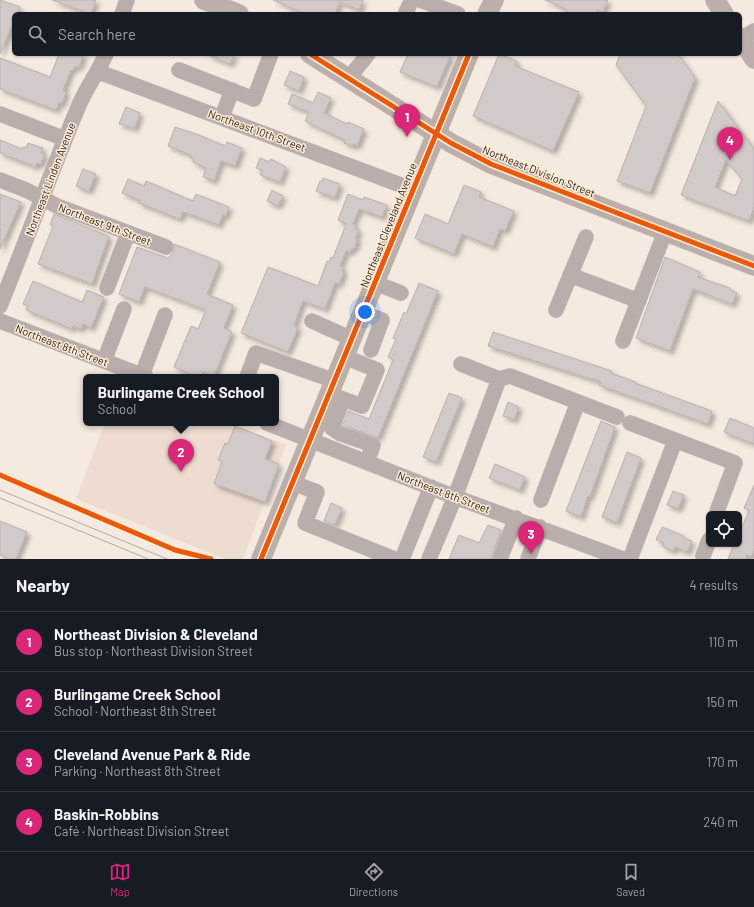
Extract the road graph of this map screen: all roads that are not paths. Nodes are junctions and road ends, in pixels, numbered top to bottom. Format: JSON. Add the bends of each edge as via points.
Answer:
{"nodes":[{"id":1,"x":127,"y":0,"type":"edge"},
{"id":2,"x":204,"y":0,"type":"edge"},
{"id":3,"x":412,"y":0,"type":"edge"},
{"id":4,"x":420,"y":0,"type":"edge"},
{"id":5,"x":494,"y":0,"type":"edge"},
{"id":6,"x":715,"y":0,"type":"edge"},
{"id":7,"x":123,"y":12,"type":"edge"},
{"id":8,"x":235,"y":12,"type":"edge"},
{"id":9,"x":406,"y":12,"type":"edge"},
{"id":10,"x":453,"y":12,"type":"edge"},
{"id":11,"x":488,"y":12,"type":"edge"},
{"id":12,"x":723,"y":12,"type":"edge"},
{"id":13,"x":745,"y":36,"type":"edge"},
{"id":14,"x":105,"y":56,"type":"edge"},
{"id":15,"x":270,"y":56,"type":"edge"},
{"id":16,"x":313,"y":56,"type":"edge"},
{"id":17,"x":366,"y":56,"type":"edge"},
{"id":18,"x":469,"y":56,"type":"edge"},
{"id":19,"x":754,"y":59,"type":"edge"},
{"id":20,"x":179,"y":70,"type":"dead end"},
{"id":21,"x":99,"y":72,"type":"junction"},
{"id":22,"x":349,"y":78,"type":"junction"},
{"id":23,"x":232,"y":90,"type":"junction"},
{"id":24,"x":0,"y":114,"type":"edge"},
{"id":25,"x":222,"y":117,"type":"junction"},
{"id":26,"x":437,"y":134,"type":"junction"},
{"id":27,"x":65,"y":139,"type":"junction"},
{"id":28,"x":0,"y":180,"type":"edge"},
{"id":29,"x":414,"y":190,"type":"junction"},
{"id":30,"x":42,"y":198,"type":"junction"},
{"id":31,"x":665,"y":232,"type":"junction"},
{"id":32,"x":128,"y":233,"type":"junction"},
{"id":33,"x":586,"y":237,"type":"dead end"},
{"id":34,"x":166,"y":247,"type":"dead end"},
{"id":35,"x":754,"y":266,"type":"edge"},
{"id":36,"x":570,"y":274,"type":"junction"},
{"id":37,"x":375,"y":283,"type":"junction"},
{"id":38,"x":107,"y":288,"type":"dead end"},
{"id":39,"x":401,"y":293,"type":"dead end"},
{"id":40,"x":639,"y":301,"type":"junction"},
{"id":41,"x":0,"y":306,"type":"edge"},
{"id":42,"x":124,"y":309,"type":"dead end"},
{"id":43,"x":556,"y":310,"type":"dead end"},
{"id":44,"x":363,"y":313,"type":"junction"},
{"id":45,"x":165,"y":315,"type":"dead end"},
{"id":46,"x":0,"y":321,"type":"edge"},
{"id":47,"x":312,"y":321,"type":"dead end"},
{"id":48,"x":623,"y":341,"type":"dead end"},
{"id":49,"x":349,"y":346,"type":"junction"},
{"id":50,"x":371,"y":350,"type":"junction"},
{"id":51,"x":104,"y":361,"type":"junction"},
{"id":52,"x":461,"y":364,"type":"dead end"},
{"id":53,"x":376,"y":370,"type":"junction"},
{"id":54,"x":139,"y":374,"type":"edge"},
{"id":55,"x":145,"y":374,"type":"edge"},
{"id":56,"x":247,"y":374,"type":"edge"},
{"id":57,"x":499,"y":379,"type":"junction"},
{"id":58,"x":336,"y":392,"type":"junction"},
{"id":59,"x":578,"y":402,"type":"junction"},
{"id":60,"x":275,"y":426,"type":"edge"},
{"id":61,"x":310,"y":440,"type":"junction"},
{"id":62,"x":675,"y":441,"type":"junction"},
{"id":63,"x":367,"y":462,"type":"junction"},
{"id":64,"x":293,"y":483,"type":"junction"},
{"id":65,"x":430,"y":487,"type":"junction"},
{"id":66,"x":455,"y":497,"type":"junction"},
{"id":67,"x":541,"y":500,"type":"dead end"},
{"id":68,"x":717,"y":511,"type":"edge"},
{"id":69,"x":516,"y":518,"type":"junction"},
{"id":70,"x":540,"y":527,"type":"junction"},
{"id":71,"x":706,"y":547,"type":"edge"},
{"id":72,"x":703,"y":556,"type":"dead end"},
{"id":73,"x":528,"y":558,"type":"edge"},
{"id":74,"x":261,"y":559,"type":"edge"},
{"id":75,"x":394,"y":559,"type":"edge"},
{"id":76,"x":402,"y":559,"type":"edge"},
{"id":77,"x":429,"y":559,"type":"edge"},
{"id":78,"x":500,"y":559,"type":"edge"},
{"id":79,"x":623,"y":559,"type":"edge"},
{"id":80,"x":630,"y":559,"type":"edge"}],
"edges":[{"from":1,"to":7,"type":"street"},
{"from":2,"to":8,"type":"main road"},
{"from":3,"to":9,"type":"street"},
{"from":4,"to":10,"type":"street"},
{"from":5,"to":11,"type":"main road"},
{"from":6,"to":12,"type":"main road"},
{"from":13,"to":19,"type":"main road"},
{"from":14,"to":21,"type":"street","name":"Northeast Linden Avenue"},
{"from":15,"to":23,"type":"street","via":[[254,99]]},
{"from":16,"to":22,"type":"main road","name":"Northeast Division Street"},
{"from":17,"to":22,"type":"street"},
{"from":18,"to":26,"type":"main road","name":"Northeast Cleveland Avenue"},
{"from":20,"to":23,"type":"street"},
{"from":21,"to":25,"type":"street","name":"Northeast 10th Street"},
{"from":21,"to":27,"type":"street","name":"Northeast Linden Avenue","via":[[84,94]]},
{"from":22,"to":26,"type":"main road","name":"Northeast Division Street"},
{"from":23,"to":25,"type":"street"},
{"from":24,"to":27,"type":"street"},
{"from":25,"to":29,"type":"street","name":"Northeast 10th Street"},
{"from":26,"to":29,"type":"main road","name":"Northeast Cleveland Avenue"},
{"from":26,"to":31,"type":"main road","name":"Northeast Division Street","via":[[471,154],[512,173]]},
{"from":27,"to":30,"type":"street","name":"Northeast Linden Avenue"},
{"from":28,"to":30,"type":"street","name":"Northeast 9th Street"},
{"from":29,"to":37,"type":"main road","name":"Northeast Cleveland Avenue"},
{"from":30,"to":32,"type":"street","name":"Northeast 9th Street"},
{"from":30,"to":41,"type":"street","name":"Northeast Linden Avenue"},
{"from":31,"to":35,"type":"main road","name":"Northeast Division Street"},
{"from":31,"to":40,"type":"street"},
{"from":32,"to":34,"type":"street","name":"Northeast 9th Street"},
{"from":32,"to":38,"type":"street"},
{"from":33,"to":36,"type":"street"},
{"from":36,"to":40,"type":"street"},
{"from":36,"to":43,"type":"street"},
{"from":37,"to":39,"type":"street"},
{"from":37,"to":44,"type":"main road","name":"Northeast Cleveland Avenue"},
{"from":40,"to":48,"type":"street"},
{"from":42,"to":51,"type":"street"},
{"from":44,"to":49,"type":"main road","name":"Northeast Cleveland Avenue"},
{"from":44,"to":50,"type":"street","via":[[382,320]]},
{"from":45,"to":55,"type":"street"},
{"from":46,"to":51,"type":"street","name":"Northeast 8th Street"},
{"from":47,"to":49,"type":"street"},
{"from":49,"to":50,"type":"street"},
{"from":49,"to":53,"type":"street"},
{"from":49,"to":58,"type":"main road","name":"Northeast Cleveland Avenue"},
{"from":50,"to":53,"type":"street"},
{"from":51,"to":54,"type":"street","name":"Northeast 8th Street"},
{"from":52,"to":57,"type":"street"},
{"from":53,"to":58,"type":"street","via":[[362,406]]},
{"from":56,"to":58,"type":"street","via":[[256,353]]},
{"from":57,"to":59,"type":"street","via":[[510,376]]},
{"from":57,"to":66,"type":"street"},
{"from":58,"to":61,"type":"main road","name":"Northeast Cleveland Avenue"},
{"from":58,"to":63,"type":"street","via":[[332,428],[341,434],[372,445]]},
{"from":59,"to":62,"type":"street"},
{"from":59,"to":67,"type":"street"},
{"from":60,"to":61,"type":"street","name":"Northeast 8th Street"},
{"from":61,"to":63,"type":"street","name":"Northeast 8th Street"},
{"from":61,"to":64,"type":"main road","name":"Northeast Cleveland Avenue"},
{"from":62,"to":68,"type":"street","via":[[735,463]]},
{"from":62,"to":80,"type":"street"},
{"from":63,"to":65,"type":"street","name":"Northeast 8th Street"},
{"from":64,"to":74,"type":"main road","name":"Northeast Cleveland Avenue"},
{"from":64,"to":75,"type":"street","via":[[317,492],[305,523]]},
{"from":65,"to":66,"type":"street","name":"Northeast 8th Street"},
{"from":65,"to":76,"type":"street"},
{"from":66,"to":69,"type":"street","name":"Northeast 8th Street"},
{"from":66,"to":77,"type":"street"},
{"from":69,"to":70,"type":"street","name":"Northeast 8th Street"},
{"from":69,"to":78,"type":"street"},
{"from":70,"to":73,"type":"street"},
{"from":70,"to":79,"type":"street","name":"Northeast 8th Street"},
{"from":71,"to":72,"type":"street"}]}
